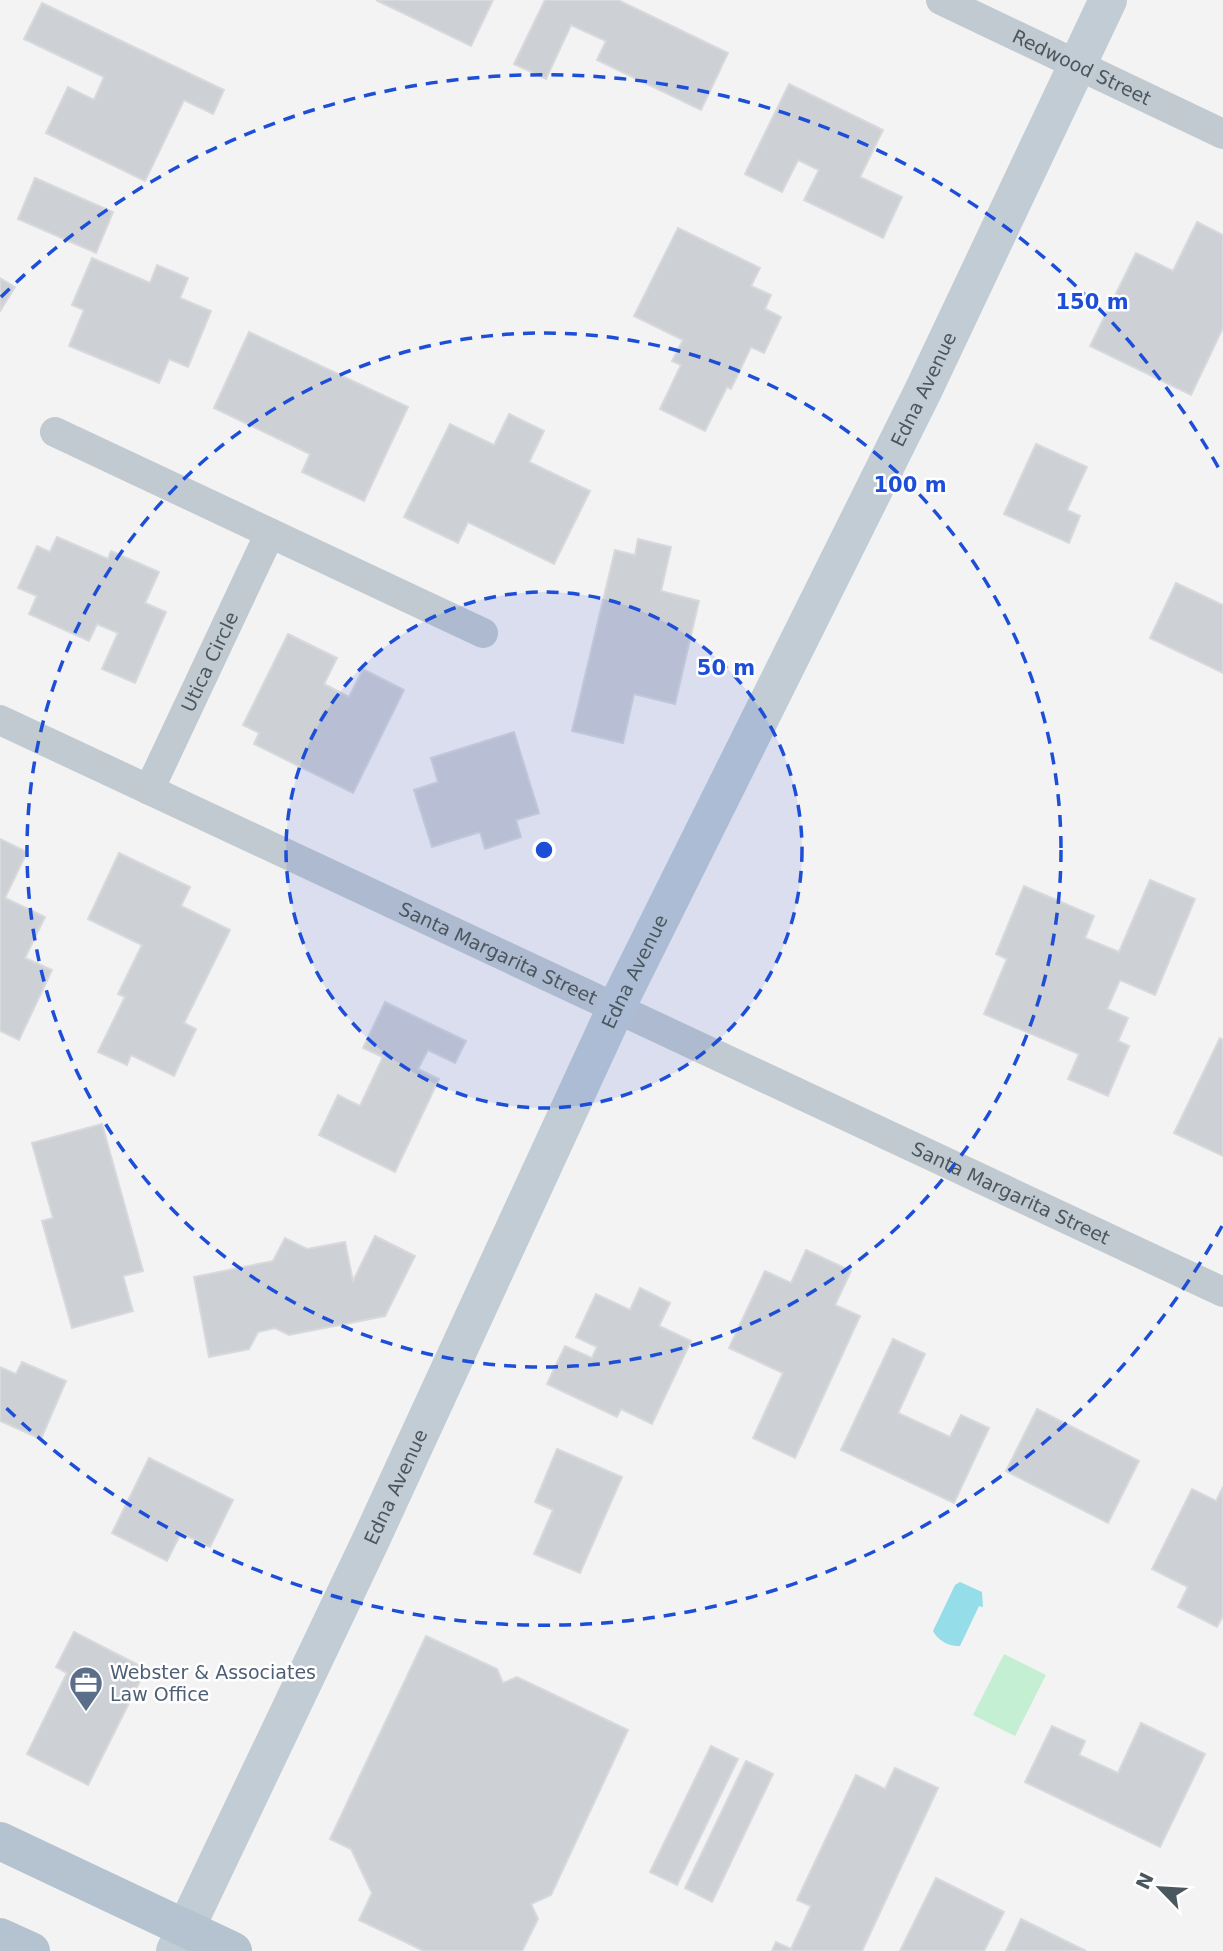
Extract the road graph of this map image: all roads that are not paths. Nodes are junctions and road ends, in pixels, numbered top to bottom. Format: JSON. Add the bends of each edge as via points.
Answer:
{"nodes":[{"id":1,"x":941,"y":0,"type":"edge"},
{"id":2,"x":1108,"y":0,"type":"edge"},
{"id":3,"x":1078,"y":65,"type":"junction"},
{"id":4,"x":1223,"y":134,"type":"edge"},
{"id":5,"x":55,"y":432,"type":"dead end"},
{"id":6,"x":270,"y":533,"type":"junction"},
{"id":7,"x":483,"y":633,"type":"dead end"},
{"id":8,"x":0,"y":720,"type":"edge"},
{"id":9,"x":149,"y":790,"type":"junction"},
{"id":10,"x":615,"y":1010,"type":"junction"},
{"id":11,"x":1223,"y":1292,"type":"edge"},
{"id":12,"x":0,"y":1841,"type":"edge"},
{"id":13,"x":0,"y":1937,"type":"edge"},
{"id":14,"x":180,"y":1940,"type":"edge"},
{"id":15,"x":31,"y":1951,"type":"edge"},
{"id":16,"x":233,"y":1951,"type":"edge"}],
"edges":[{"from":1,"to":3,"type":"street","name":"Redwood Street"},
{"from":2,"to":3,"type":"street","name":"Edna Avenue"},
{"from":3,"to":4,"type":"street","name":"Redwood Street"},
{"from":3,"to":10,"type":"street","name":"Edna Avenue","via":[[923,391]]},
{"from":5,"to":6,"type":"street"},
{"from":6,"to":7,"type":"street"},
{"from":6,"to":9,"type":"street","name":"Utica Circle"},
{"from":8,"to":9,"type":"street","name":"Santa Margarita Street"},
{"from":9,"to":10,"type":"street","name":"Santa Margarita Street"},
{"from":10,"to":11,"type":"street","name":"Santa Margarita Street"},
{"from":10,"to":14,"type":"street","name":"Edna Avenue"},
{"from":12,"to":14,"type":"main road"},
{"from":13,"to":15,"type":"main road"},
{"from":14,"to":16,"type":"main road"}]}
